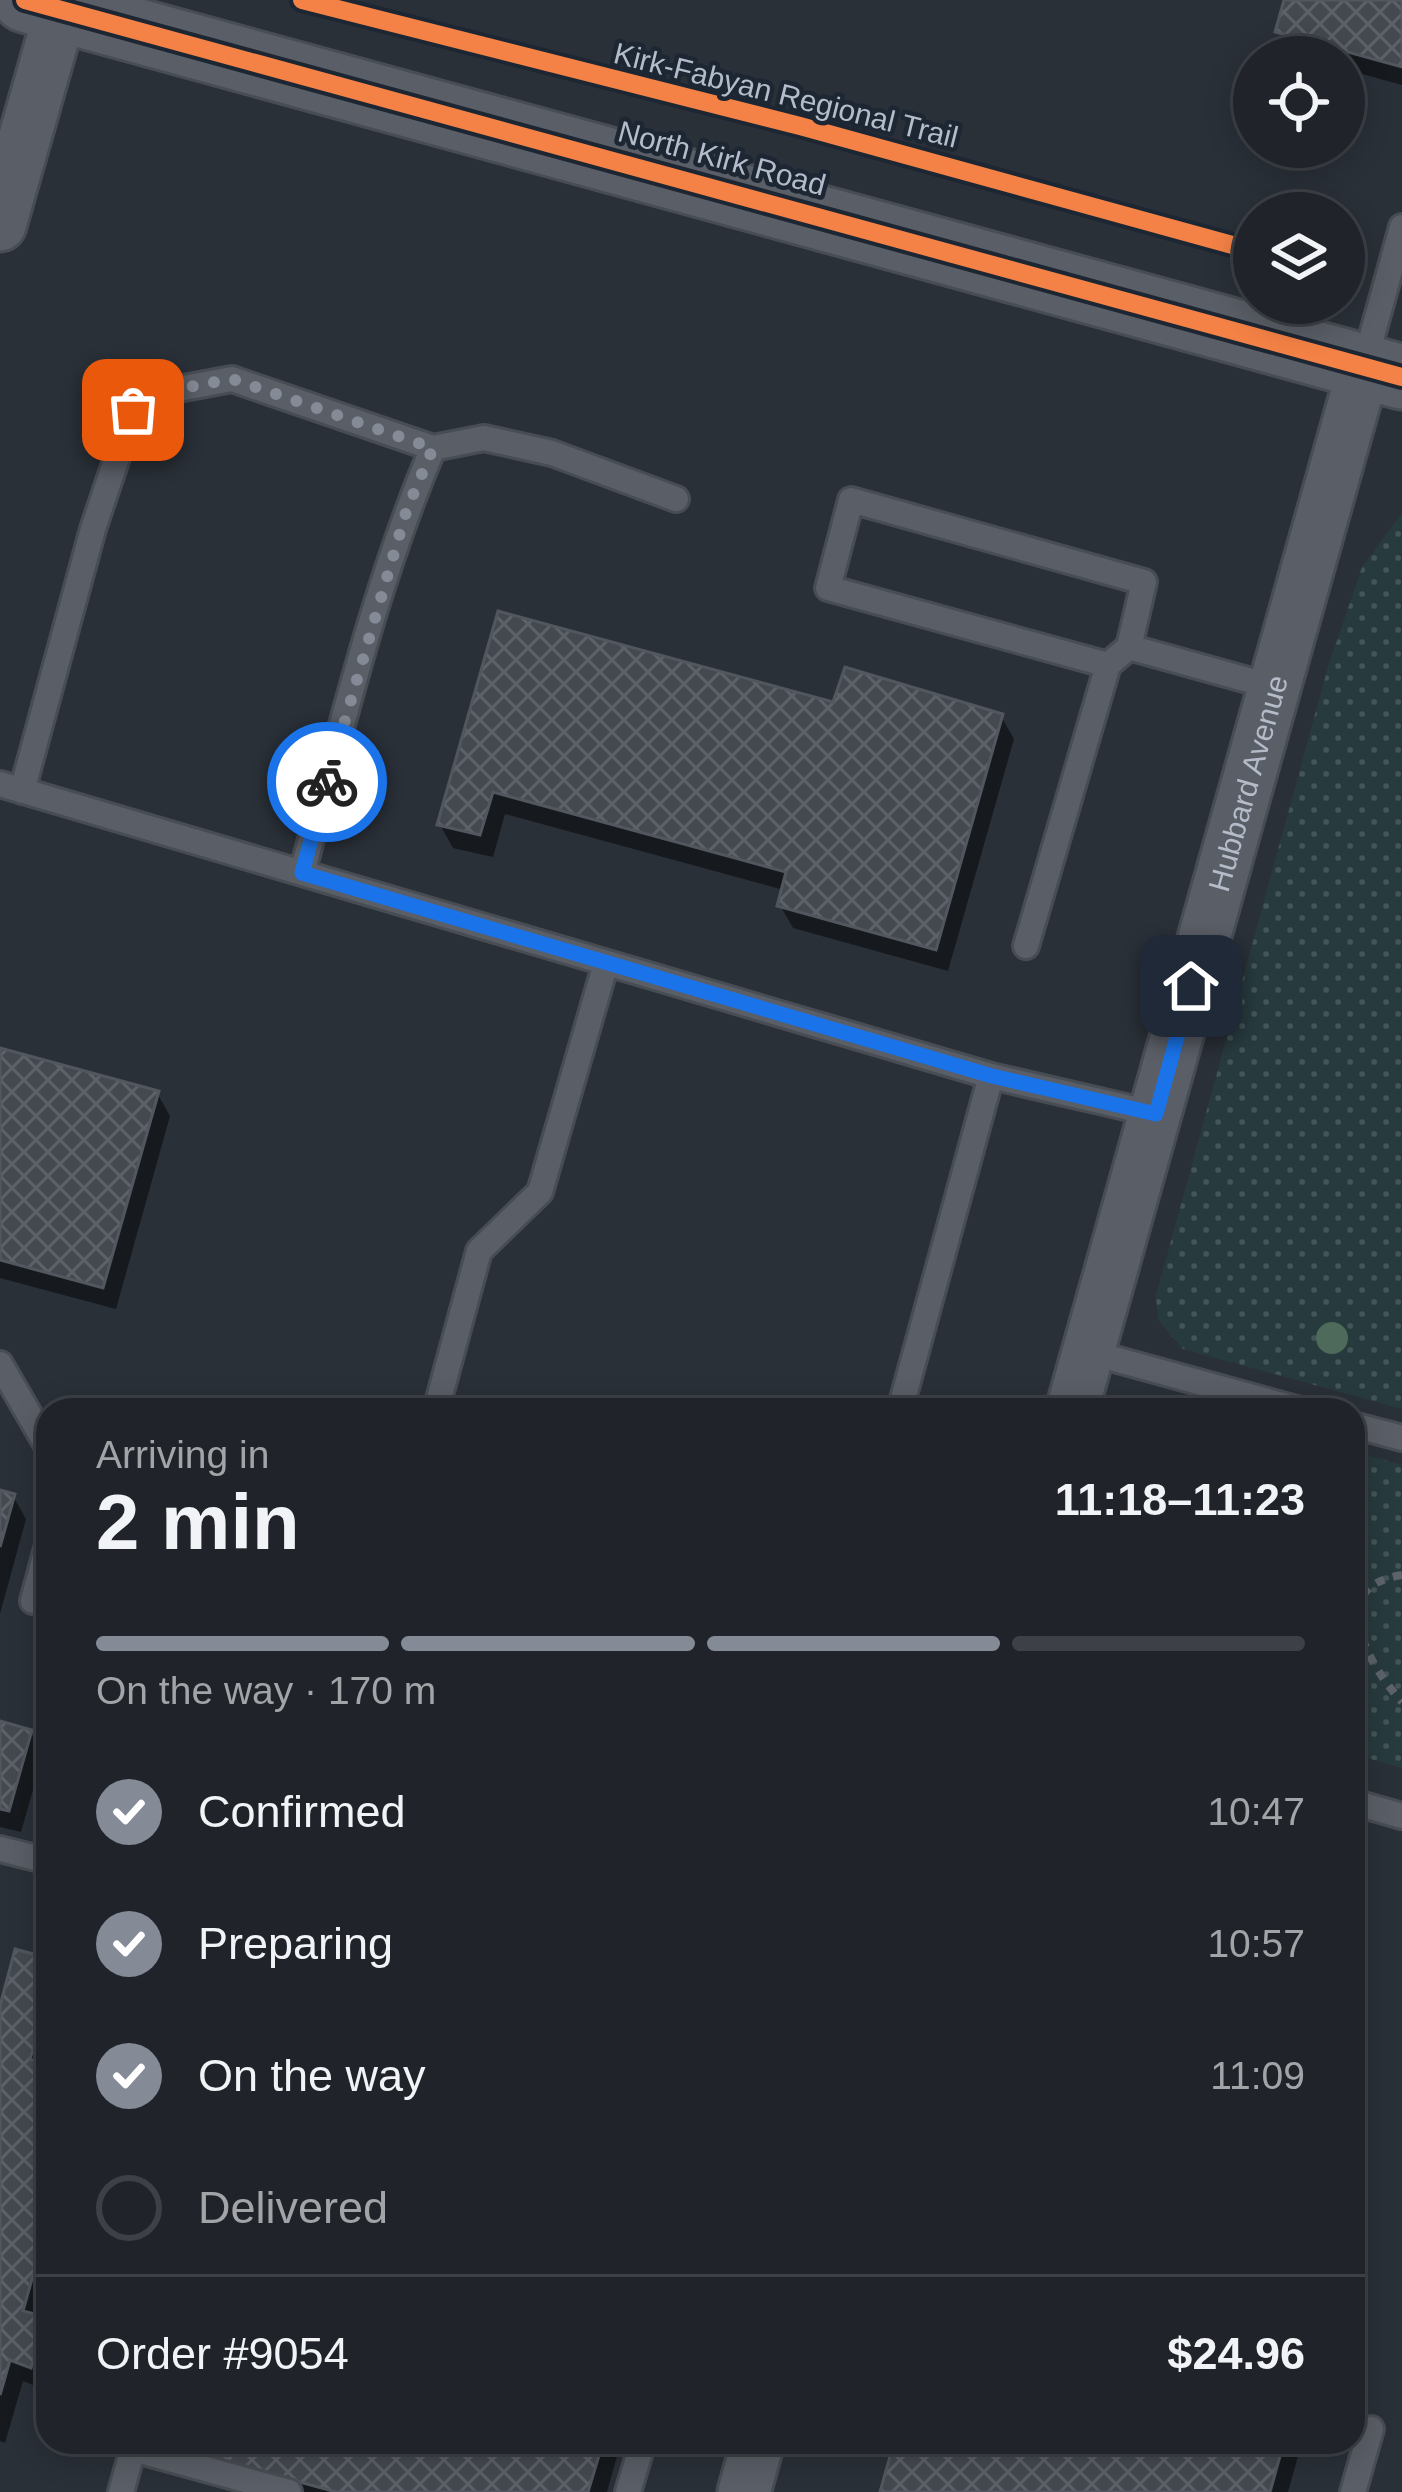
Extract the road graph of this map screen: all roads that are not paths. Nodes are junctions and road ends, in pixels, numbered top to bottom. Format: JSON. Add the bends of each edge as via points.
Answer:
{"nodes":[{"id":1,"x":43,"y":5,"type":"edge"},
{"id":2,"x":0,"y":225,"type":"edge"},
{"id":3,"x":1402,"y":227,"type":"edge"},
{"id":4,"x":1383,"y":372,"type":"edge"},
{"id":5,"x":433,"y":448,"type":"junction"},
{"id":6,"x":676,"y":499,"type":"dead end"},
{"id":7,"x":1129,"y":647,"type":"junction"},
{"id":8,"x":1108,"y":665,"type":"junction"},
{"id":9,"x":1273,"y":687,"type":"junction"},
{"id":10,"x":11,"y":788,"type":"edge"},
{"id":11,"x":302,"y":873,"type":"junction"},
{"id":12,"x":1026,"y":946,"type":"dead end"},
{"id":13,"x":606,"y":963,"type":"junction"},
{"id":14,"x":992,"y":1076,"type":"junction"},
{"id":15,"x":1156,"y":1114,"type":"junction"},
{"id":16,"x":1089,"y":1352,"type":"junction"},
{"id":17,"x":0,"y":1364,"type":"edge"},
{"id":18,"x":439,"y":1398,"type":"edge"},
{"id":19,"x":904,"y":1398,"type":"edge"},
{"id":20,"x":1076,"y":1398,"type":"edge"},
{"id":21,"x":1256,"y":1398,"type":"edge"},
{"id":22,"x":36,"y":1426,"type":"edge"},
{"id":23,"x":1365,"y":1427,"type":"edge"},
{"id":24,"x":1402,"y":1438,"type":"edge"},
{"id":25,"x":36,"y":1590,"type":"edge"},
{"id":26,"x":33,"y":1601,"type":"dead end"},
{"id":27,"x":1365,"y":1805,"type":"edge"},
{"id":28,"x":1402,"y":1816,"type":"edge"},
{"id":29,"x":0,"y":1849,"type":"edge"},
{"id":30,"x":36,"y":1858,"type":"edge"},
{"id":31,"x":1371,"y":2429,"type":"dead end"},
{"id":32,"x":1365,"y":2450,"type":"edge"},
{"id":33,"x":132,"y":2454,"type":"edge"},
{"id":34,"x":164,"y":2454,"type":"edge"},
{"id":35,"x":639,"y":2454,"type":"edge"},
{"id":36,"x":755,"y":2454,"type":"edge"},
{"id":37,"x":1364,"y":2454,"type":"edge"},
{"id":38,"x":121,"y":2492,"type":"edge"},
{"id":39,"x":289,"y":2492,"type":"edge"},
{"id":40,"x":628,"y":2492,"type":"edge"},
{"id":41,"x":744,"y":2492,"type":"edge"},
{"id":42,"x":1353,"y":2492,"type":"edge"}],
"edges":[{"from":1,"to":2,"type":"street"},
{"from":1,"to":4,"type":"street","name":"North Kirk Road"},
{"from":3,"to":4,"type":"lane"},
{"from":4,"to":9,"type":"street","name":"Hubbard Avenue"},
{"from":5,"to":6,"type":"lane","via":[[484,438],[552,453]]},
{"from":5,"to":10,"type":"lane","via":[[232,379],[173,390],[133,410]]},
{"from":5,"to":11,"type":"lane","via":[[369,630]]},
{"from":7,"to":8,"type":"lane"},
{"from":7,"to":8,"type":"lane","via":[[1144,582],[850,500],[828,588]]},
{"from":7,"to":9,"type":"lane"},
{"from":8,"to":12,"type":"lane"},
{"from":9,"to":15,"type":"street","name":"Hubbard Avenue"},
{"from":10,"to":11,"type":"lane"},
{"from":11,"to":13,"type":"lane"},
{"from":13,"to":14,"type":"lane"},
{"from":13,"to":18,"type":"lane","via":[[540,1192],[479,1251]]},
{"from":14,"to":15,"type":"lane"},
{"from":14,"to":19,"type":"lane"},
{"from":15,"to":16,"type":"street","name":"Hubbard Avenue"},
{"from":16,"to":20,"type":"street","name":"Hubbard Avenue"},
{"from":16,"to":21,"type":"lane"},
{"from":17,"to":22,"type":"lane"},
{"from":23,"to":24,"type":"lane"},
{"from":25,"to":26,"type":"lane"},
{"from":27,"to":28,"type":"lane"},
{"from":29,"to":30,"type":"lane"},
{"from":31,"to":32,"type":"lane"},
{"from":33,"to":38,"type":"lane"},
{"from":34,"to":39,"type":"lane"},
{"from":35,"to":40,"type":"lane"},
{"from":36,"to":41,"type":"street"},
{"from":37,"to":42,"type":"lane"}]}
